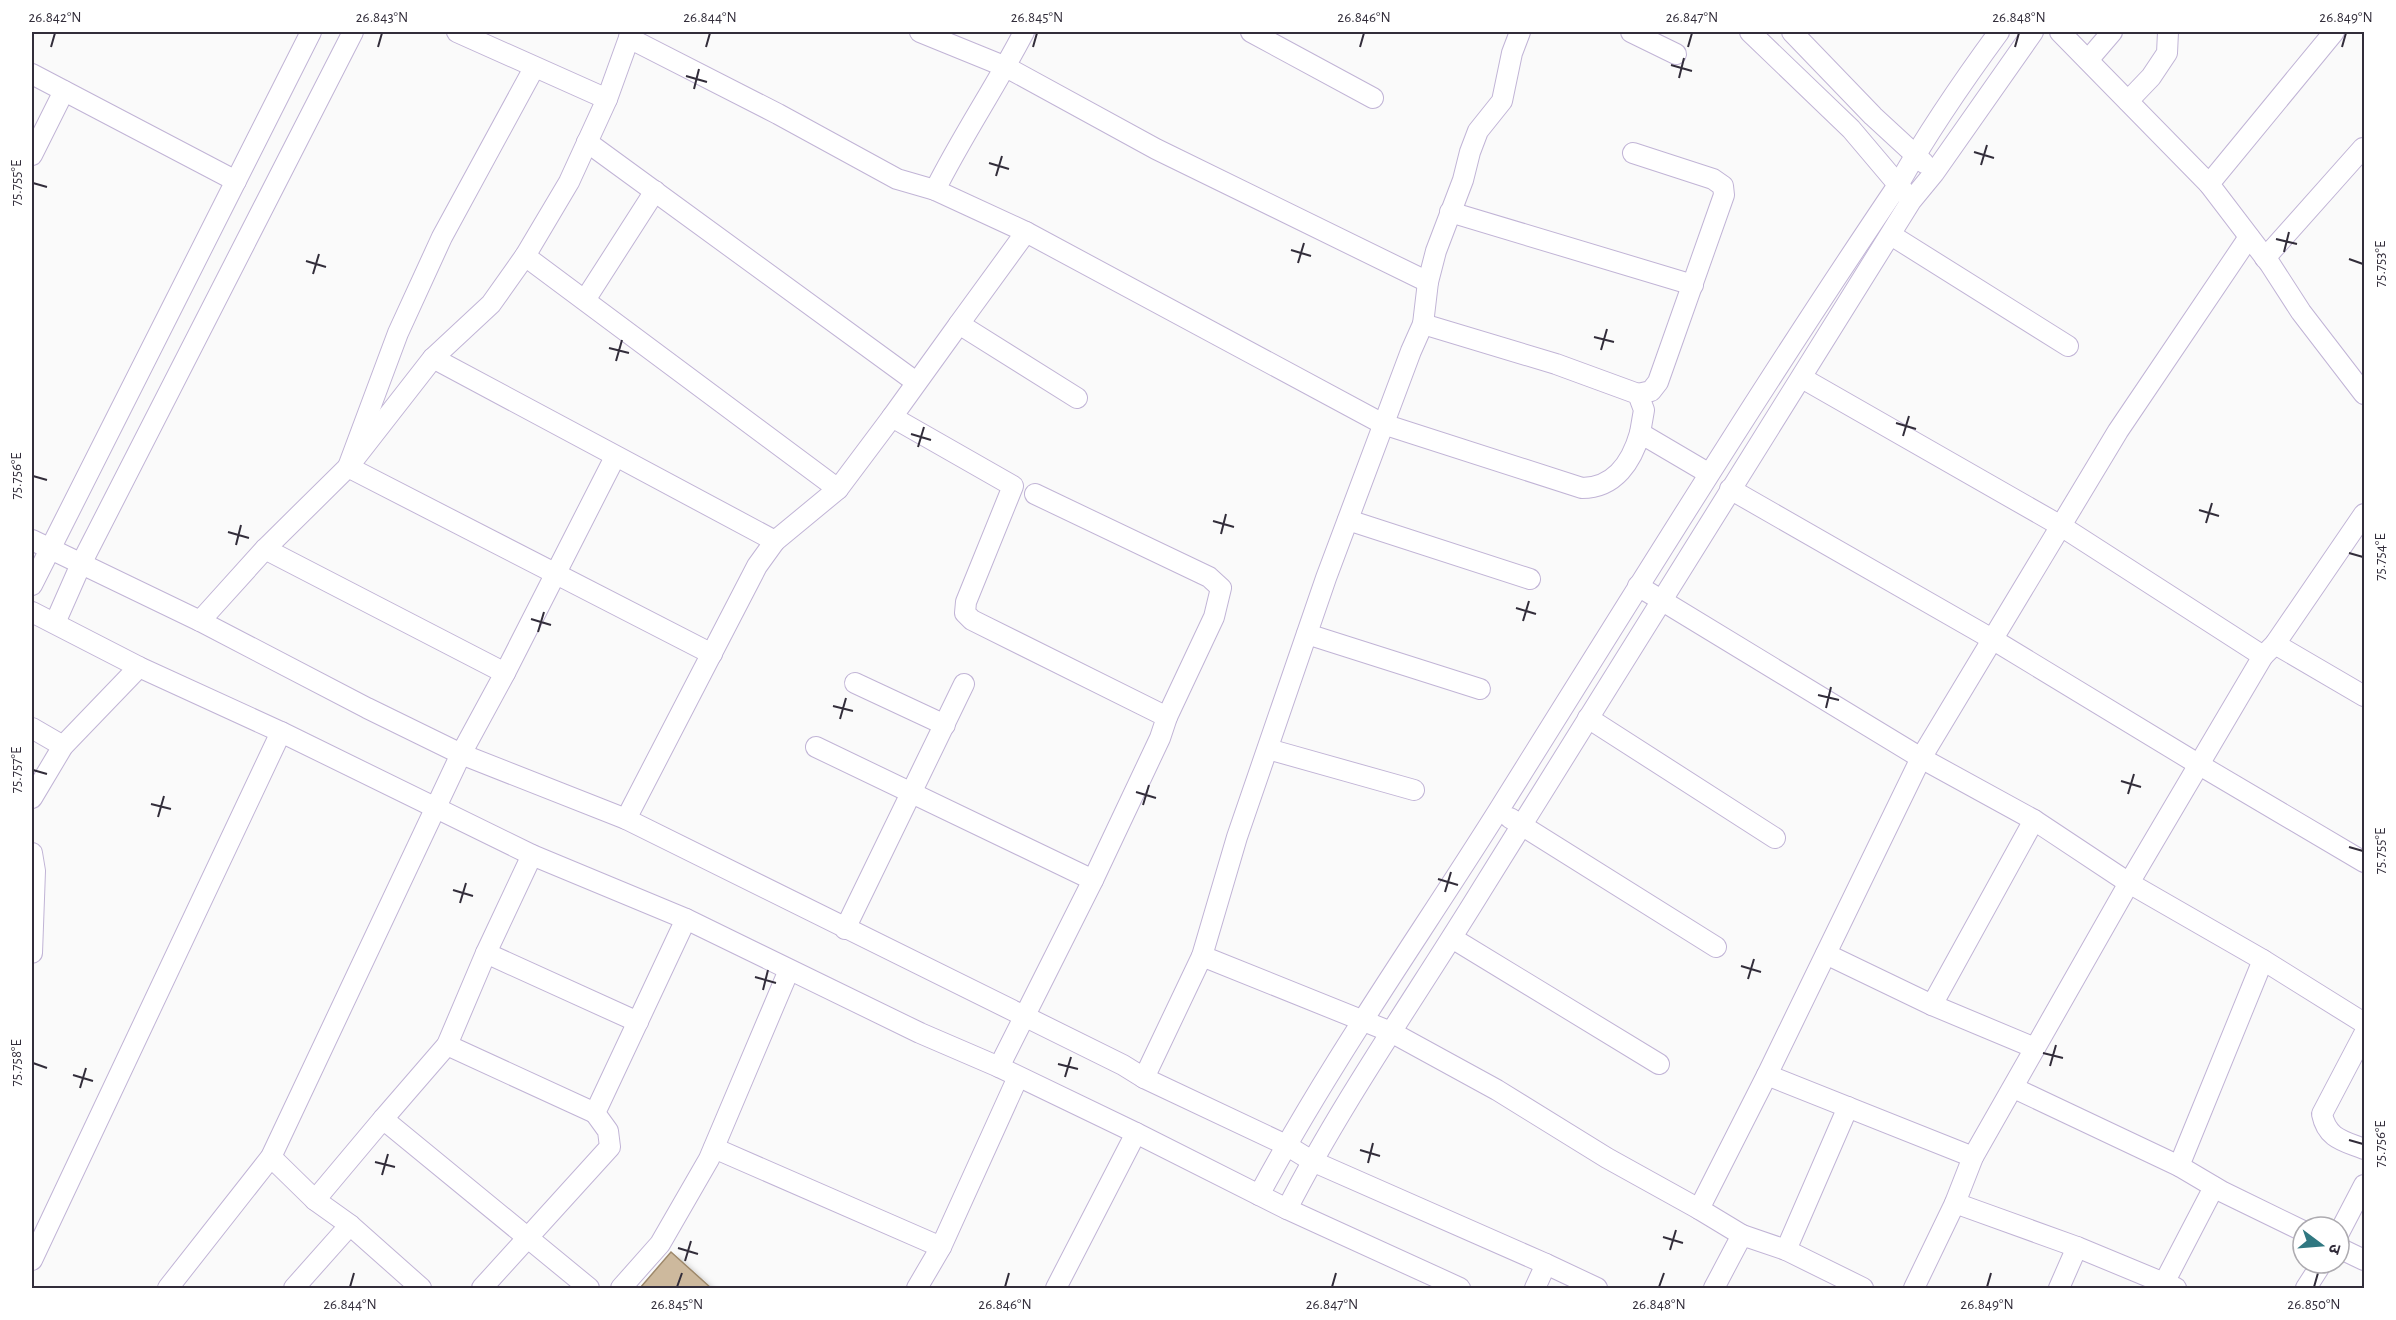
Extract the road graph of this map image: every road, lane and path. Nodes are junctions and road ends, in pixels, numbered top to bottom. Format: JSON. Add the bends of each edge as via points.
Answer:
{"nodes":[{"id":1,"x":311,"y":32,"type":"edge"},
{"id":2,"x":353,"y":32,"type":"edge"},
{"id":3,"x":457,"y":32,"type":"edge"},
{"id":4,"x":920,"y":32,"type":"edge"},
{"id":5,"x":1024,"y":32,"type":"edge"},
{"id":6,"x":1251,"y":32,"type":"edge"},
{"id":7,"x":1520,"y":32,"type":"edge"},
{"id":8,"x":1631,"y":32,"type":"edge"},
{"id":9,"x":1750,"y":32,"type":"edge"},
{"id":10,"x":1792,"y":32,"type":"edge"},
{"id":11,"x":1999,"y":32,"type":"edge"},
{"id":12,"x":2033,"y":32,"type":"edge"},
{"id":13,"x":2060,"y":32,"type":"edge"},
{"id":14,"x":2112,"y":32,"type":"edge"},
{"id":15,"x":2168,"y":32,"type":"edge"},
{"id":16,"x":2334,"y":32,"type":"edge"},
{"id":17,"x":630,"y":35,"type":"edge"},
{"id":18,"x":1676,"y":54,"type":"dead end"},
{"id":19,"x":2088,"y":60,"type":"junction"},
{"id":20,"x":534,"y":68,"type":"junction"},
{"id":21,"x":1006,"y":68,"type":"junction"},
{"id":22,"x":32,"y":74,"type":"edge"},
{"id":23,"x":64,"y":91,"type":"junction"},
{"id":24,"x":607,"y":99,"type":"junction"},
{"id":25,"x":1373,"y":99,"type":"dead end"},
{"id":26,"x":2128,"y":101,"type":"junction"},
{"id":27,"x":587,"y":142,"type":"junction"},
{"id":28,"x":2364,"y":148,"type":"edge"},
{"id":29,"x":1633,"y":153,"type":"dead end"},
{"id":30,"x":1916,"y":154,"type":"junction"},
{"id":31,"x":32,"y":155,"type":"edge"},
{"id":32,"x":1934,"y":173,"type":"junction"},
{"id":33,"x":236,"y":181,"type":"junction"},
{"id":34,"x":2210,"y":184,"type":"junction"},
{"id":35,"x":1898,"y":185,"type":"junction"},
{"id":36,"x":935,"y":190,"type":"junction"},
{"id":37,"x":655,"y":191,"type":"junction"},
{"id":38,"x":1911,"y":201,"type":"junction"},
{"id":39,"x":1450,"y":212,"type":"junction"},
{"id":40,"x":1026,"y":232,"type":"junction"},
{"id":41,"x":1891,"y":235,"type":"junction"},
{"id":42,"x":2249,"y":237,"type":"junction"},
{"id":43,"x":525,"y":256,"type":"junction"},
{"id":44,"x":2265,"y":258,"type":"junction"},
{"id":45,"x":1428,"y":282,"type":"junction"},
{"id":46,"x":1693,"y":285,"type":"junction"},
{"id":47,"x":585,"y":300,"type":"junction"},
{"id":48,"x":959,"y":324,"type":"junction"},
{"id":49,"x":1423,"y":324,"type":"junction"},
{"id":50,"x":2068,"y":346,"type":"dead end"},
{"id":51,"x":432,"y":358,"type":"junction"},
{"id":52,"x":1802,"y":378,"type":"junction"},
{"id":53,"x":916,"y":382,"type":"junction"},
{"id":54,"x":1638,"y":394,"type":"junction"},
{"id":55,"x":2364,"y":394,"type":"edge"},
{"id":56,"x":1077,"y":398,"type":"dead end"},
{"id":57,"x":892,"y":417,"type":"junction"},
{"id":58,"x":1383,"y":424,"type":"junction"},
{"id":59,"x":1640,"y":433,"type":"junction"},
{"id":60,"x":615,"y":456,"type":"junction"},
{"id":61,"x":348,"y":467,"type":"junction"},
{"id":62,"x":1708,"y":473,"type":"junction"},
{"id":63,"x":838,"y":489,"type":"junction"},
{"id":64,"x":1730,"y":489,"type":"junction"},
{"id":65,"x":1035,"y":494,"type":"dead end"},
{"id":66,"x":2364,"y":514,"type":"edge"},
{"id":67,"x":1348,"y":520,"type":"junction"},
{"id":68,"x":2061,"y":526,"type":"junction"},
{"id":69,"x":776,"y":541,"type":"junction"},
{"id":70,"x":40,"y":544,"type":"edge"},
{"id":71,"x":265,"y":549,"type":"junction"},
{"id":72,"x":81,"y":564,"type":"junction"},
{"id":73,"x":555,"y":575,"type":"junction"},
{"id":74,"x":1530,"y":579,"type":"dead end"},
{"id":75,"x":32,"y":585,"type":"edge"},
{"id":76,"x":1638,"y":586,"type":"junction"},
{"id":77,"x":1664,"y":601,"type":"junction"},
{"id":78,"x":32,"y":612,"type":"edge"},
{"id":79,"x":200,"y":621,"type":"junction"},
{"id":80,"x":55,"y":623,"type":"junction"},
{"id":81,"x":1307,"y":634,"type":"junction"},
{"id":82,"x":1992,"y":639,"type":"junction"},
{"id":83,"x":2269,"y":650,"type":"junction"},
{"id":84,"x":712,"y":654,"type":"junction"},
{"id":85,"x":139,"y":667,"type":"junction"},
{"id":86,"x":505,"y":673,"type":"junction"},
{"id":87,"x":855,"y":683,"type":"dead end"},
{"id":88,"x":964,"y":684,"type":"dead end"},
{"id":89,"x":1480,"y":689,"type":"dead end"},
{"id":90,"x":2364,"y":696,"type":"edge"},
{"id":91,"x":1167,"y":717,"type":"junction"},
{"id":92,"x":1588,"y":718,"type":"junction"},
{"id":93,"x":945,"y":725,"type":"junction"},
{"id":94,"x":32,"y":728,"type":"edge"},
{"id":95,"x":281,"y":732,"type":"junction"},
{"id":96,"x":63,"y":746,"type":"junction"},
{"id":97,"x":816,"y":747,"type":"dead end"},
{"id":98,"x":1268,"y":749,"type":"junction"},
{"id":99,"x":460,"y":754,"type":"junction"},
{"id":100,"x":1921,"y":758,"type":"junction"},
{"id":101,"x":2198,"y":764,"type":"junction"},
{"id":102,"x":1414,"y":790,"type":"dead end"},
{"id":103,"x":912,"y":794,"type":"junction"},
{"id":104,"x":32,"y":798,"type":"edge"},
{"id":105,"x":435,"y":808,"type":"junction"},
{"id":106,"x":1498,"y":811,"type":"junction"},
{"id":107,"x":626,"y":819,"type":"junction"},
{"id":108,"x":2034,"y":820,"type":"junction"},
{"id":109,"x":1521,"y":825,"type":"junction"},
{"id":110,"x":1775,"y":838,"type":"dead end"},
{"id":111,"x":532,"y":855,"type":"junction"},
{"id":112,"x":2364,"y":862,"type":"edge"},
{"id":113,"x":33,"y":865,"type":"edge"},
{"id":114,"x":1093,"y":880,"type":"junction"},
{"id":115,"x":2129,"y":883,"type":"junction"},
{"id":116,"x":686,"y":919,"type":"junction"},
{"id":117,"x":845,"y":929,"type":"junction"},
{"id":118,"x":1452,"y":938,"type":"junction"},
{"id":119,"x":1716,"y":947,"type":"dead end"},
{"id":120,"x":32,"y":953,"type":"edge"},
{"id":121,"x":486,"y":953,"type":"junction"},
{"id":122,"x":1826,"y":954,"type":"junction"},
{"id":123,"x":1202,"y":956,"type":"junction"},
{"id":124,"x":2263,"y":960,"type":"junction"},
{"id":125,"x":789,"y":970,"type":"junction"},
{"id":126,"x":1932,"y":1005,"type":"junction"},
{"id":127,"x":1024,"y":1017,"type":"junction"},
{"id":128,"x":1362,"y":1020,"type":"junction"},
{"id":129,"x":638,"y":1022,"type":"junction"},
{"id":130,"x":2364,"y":1023,"type":"edge"},
{"id":131,"x":1391,"y":1032,"type":"junction"},
{"id":132,"x":2364,"y":1034,"type":"edge"},
{"id":133,"x":447,"y":1045,"type":"junction"},
{"id":134,"x":2035,"y":1048,"type":"junction"},
{"id":135,"x":1659,"y":1064,"type":"dead end"},
{"id":136,"x":999,"y":1067,"type":"junction"},
{"id":137,"x":1767,"y":1075,"type":"junction"},
{"id":138,"x":1018,"y":1077,"type":"junction"},
{"id":139,"x":1144,"y":1078,"type":"junction"},
{"id":140,"x":2014,"y":1088,"type":"junction"},
{"id":141,"x":1848,"y":1107,"type":"junction"},
{"id":142,"x":595,"y":1113,"type":"junction"},
{"id":143,"x":383,"y":1119,"type":"junction"},
{"id":144,"x":1136,"y":1133,"type":"junction"},
{"id":145,"x":1286,"y":1145,"type":"junction"},
{"id":146,"x":714,"y":1148,"type":"junction"},
{"id":147,"x":2364,"y":1149,"type":"edge"},
{"id":148,"x":271,"y":1157,"type":"junction"},
{"id":149,"x":1973,"y":1157,"type":"junction"},
{"id":150,"x":1312,"y":1161,"type":"junction"},
{"id":151,"x":2180,"y":1166,"type":"junction"},
{"id":152,"x":2364,"y":1185,"type":"edge"},
{"id":153,"x":2214,"y":1187,"type":"junction"},
{"id":154,"x":1259,"y":1195,"type":"junction"},
{"id":155,"x":315,"y":1200,"type":"junction"},
{"id":156,"x":1955,"y":1203,"type":"junction"},
{"id":157,"x":1287,"y":1209,"type":"junction"},
{"id":158,"x":1699,"y":1209,"type":"junction"},
{"id":159,"x":2348,"y":1215,"type":"edge"},
{"id":160,"x":350,"y":1225,"type":"junction"},
{"id":161,"x":2291,"y":1225,"type":"edge"},
{"id":162,"x":1742,"y":1235,"type":"junction"},
{"id":163,"x":528,"y":1237,"type":"junction"},
{"id":164,"x":941,"y":1247,"type":"junction"},
{"id":165,"x":2077,"y":1247,"type":"junction"},
{"id":166,"x":1786,"y":1250,"type":"junction"},
{"id":167,"x":32,"y":1260,"type":"edge"},
{"id":168,"x":1546,"y":1264,"type":"junction"},
{"id":169,"x":2314,"y":1275,"type":"edge"},
{"id":170,"x":2170,"y":1286,"type":"edge"},
{"id":171,"x":168,"y":1288,"type":"edge"},
{"id":172,"x":294,"y":1288,"type":"edge"},
{"id":173,"x":421,"y":1288,"type":"edge"},
{"id":174,"x":482,"y":1288,"type":"edge"},
{"id":175,"x":589,"y":1288,"type":"edge"},
{"id":176,"x":621,"y":1288,"type":"edge"},
{"id":177,"x":918,"y":1288,"type":"edge"},
{"id":178,"x":1056,"y":1288,"type":"edge"},
{"id":179,"x":1460,"y":1288,"type":"edge"},
{"id":180,"x":1534,"y":1288,"type":"edge"},
{"id":181,"x":1597,"y":1288,"type":"edge"},
{"id":182,"x":1714,"y":1288,"type":"edge"},
{"id":183,"x":1863,"y":1288,"type":"edge"},
{"id":184,"x":1914,"y":1288,"type":"edge"},
{"id":185,"x":2059,"y":1288,"type":"edge"},
{"id":186,"x":2306,"y":1288,"type":"edge"}],
"edges":[{"from":1,"to":33,"type":"street"},
{"from":2,"to":72,"type":"street"},
{"from":3,"to":20,"type":"street"},
{"from":4,"to":21,"type":"street"},
{"from":5,"to":21,"type":"street"},
{"from":6,"to":25,"type":"street"},
{"from":7,"to":39,"type":"street","via":[[1502,101],[1478,131]]},
{"from":8,"to":18,"type":"street"},
{"from":9,"to":35,"type":"street","via":[[1851,129]]},
{"from":10,"to":30,"type":"street","via":[[1873,116]]},
{"from":11,"to":30,"type":"street"},
{"from":12,"to":32,"type":"street"},
{"from":13,"to":19,"type":"street"},
{"from":14,"to":19,"type":"street"},
{"from":15,"to":26,"type":"street","via":[[2167,52]]},
{"from":16,"to":34,"type":"street"},
{"from":17,"to":24,"type":"street"},
{"from":17,"to":36,"type":"street","via":[[897,179]]},
{"from":19,"to":26,"type":"street"},
{"from":20,"to":24,"type":"street"},
{"from":20,"to":61,"type":"street","via":[[442,237],[398,333]]},
{"from":21,"to":36,"type":"street","via":[[952,154]]},
{"from":21,"to":45,"type":"street","via":[[1156,149]]},
{"from":22,"to":23,"type":"street"},
{"from":23,"to":31,"type":"street"},
{"from":23,"to":33,"type":"street"},
{"from":24,"to":27,"type":"street"},
{"from":26,"to":34,"type":"street"},
{"from":27,"to":37,"type":"street"},
{"from":27,"to":43,"type":"street","via":[[569,182]]},
{"from":28,"to":44,"type":"street"},
{"from":29,"to":46,"type":"street","via":[[1713,179],[1723,186],[1724,195]]},
{"from":30,"to":32,"type":"street"},
{"from":30,"to":35,"type":"street"},
{"from":32,"to":38,"type":"street"},
{"from":33,"to":70,"type":"street"},
{"from":34,"to":42,"type":"street"},
{"from":35,"to":38,"type":"street"},
{"from":35,"to":62,"type":"street"},
{"from":36,"to":40,"type":"street"},
{"from":37,"to":47,"type":"street"},
{"from":37,"to":53,"type":"street"},
{"from":38,"to":41,"type":"street"},
{"from":39,"to":45,"type":"street"},
{"from":39,"to":46,"type":"street"},
{"from":40,"to":48,"type":"street"},
{"from":40,"to":58,"type":"street"},
{"from":41,"to":50,"type":"street"},
{"from":41,"to":52,"type":"street"},
{"from":42,"to":44,"type":"street"},
{"from":42,"to":68,"type":"street","via":[[2118,431]]},
{"from":43,"to":47,"type":"street"},
{"from":43,"to":51,"type":"street","via":[[491,304]]},
{"from":44,"to":55,"type":"street"},
{"from":45,"to":49,"type":"street"},
{"from":46,"to":54,"type":"street","via":[[1658,382],[1651,391]]},
{"from":47,"to":63,"type":"street"},
{"from":48,"to":53,"type":"street"},
{"from":48,"to":56,"type":"street"},
{"from":49,"to":54,"type":"street","via":[[1556,364]]},
{"from":49,"to":58,"type":"street"},
{"from":51,"to":60,"type":"street"},
{"from":51,"to":61,"type":"street"},
{"from":52,"to":64,"type":"street"},
{"from":52,"to":68,"type":"street"},
{"from":53,"to":57,"type":"street"},
{"from":54,"to":59,"type":"street","via":[[1644,410]]},
{"from":57,"to":63,"type":"street"},
{"from":57,"to":91,"type":"street","via":[[1013,486],[965,613],[972,620]]},
{"from":58,"to":59,"type":"street","via":[[1582,488],[1596,488],[1617,476],[1634,453]]},
{"from":58,"to":67,"type":"street"},
{"from":59,"to":62,"type":"street"},
{"from":60,"to":69,"type":"street"},
{"from":60,"to":73,"type":"street"},
{"from":61,"to":71,"type":"street"},
{"from":61,"to":73,"type":"street"},
{"from":62,"to":76,"type":"street"},
{"from":63,"to":69,"type":"street"},
{"from":64,"to":77,"type":"street"},
{"from":64,"to":82,"type":"street"},
{"from":65,"to":91,"type":"street","via":[[1209,577],[1221,588],[1214,617]]},
{"from":66,"to":83,"type":"street"},
{"from":67,"to":74,"type":"street"},
{"from":67,"to":81,"type":"street"},
{"from":68,"to":82,"type":"street"},
{"from":68,"to":83,"type":"street"},
{"from":69,"to":84,"type":"street","via":[[758,566]]},
{"from":70,"to":72,"type":"street"},
{"from":70,"to":75,"type":"street"},
{"from":71,"to":79,"type":"street"},
{"from":71,"to":86,"type":"street"},
{"from":72,"to":79,"type":"street"},
{"from":72,"to":80,"type":"street"},
{"from":73,"to":84,"type":"street"},
{"from":73,"to":86,"type":"street"},
{"from":76,"to":77,"type":"street"},
{"from":76,"to":106,"type":"street"},
{"from":77,"to":92,"type":"street"},
{"from":77,"to":100,"type":"street"},
{"from":78,"to":80,"type":"street"},
{"from":79,"to":99,"type":"street"},
{"from":80,"to":85,"type":"street"},
{"from":81,"to":89,"type":"street"},
{"from":81,"to":98,"type":"street"},
{"from":82,"to":100,"type":"street"},
{"from":82,"to":101,"type":"street"},
{"from":83,"to":90,"type":"street"},
{"from":83,"to":101,"type":"street"},
{"from":84,"to":107,"type":"street"},
{"from":85,"to":95,"type":"street"},
{"from":85,"to":96,"type":"street"},
{"from":86,"to":99,"type":"street"},
{"from":87,"to":93,"type":"street"},
{"from":88,"to":93,"type":"street"},
{"from":91,"to":114,"type":"street"},
{"from":92,"to":109,"type":"street"},
{"from":92,"to":110,"type":"street"},
{"from":93,"to":103,"type":"street"},
{"from":94,"to":96,"type":"street"},
{"from":95,"to":105,"type":"street"},
{"from":95,"to":167,"type":"street"},
{"from":96,"to":104,"type":"street"},
{"from":97,"to":103,"type":"street"},
{"from":98,"to":102,"type":"street"},
{"from":98,"to":123,"type":"street"},
{"from":99,"to":105,"type":"street"},
{"from":99,"to":107,"type":"street"},
{"from":100,"to":108,"type":"street"},
{"from":100,"to":122,"type":"street"},
{"from":101,"to":112,"type":"street"},
{"from":101,"to":115,"type":"street"},
{"from":103,"to":114,"type":"street"},
{"from":103,"to":117,"type":"street"},
{"from":105,"to":111,"type":"street"},
{"from":105,"to":148,"type":"street"},
{"from":106,"to":109,"type":"street"},
{"from":106,"to":128,"type":"street"},
{"from":107,"to":117,"type":"street"},
{"from":108,"to":115,"type":"street"},
{"from":108,"to":126,"type":"street"},
{"from":109,"to":118,"type":"street"},
{"from":109,"to":119,"type":"street"},
{"from":111,"to":116,"type":"street"},
{"from":111,"to":121,"type":"street"},
{"from":113,"to":120,"type":"street"},
{"from":114,"to":127,"type":"street"},
{"from":115,"to":124,"type":"street"},
{"from":115,"to":134,"type":"street"},
{"from":116,"to":125,"type":"street"},
{"from":116,"to":129,"type":"street"},
{"from":117,"to":127,"type":"street"},
{"from":118,"to":131,"type":"street"},
{"from":118,"to":135,"type":"street"},
{"from":121,"to":129,"type":"street"},
{"from":121,"to":133,"type":"street"},
{"from":122,"to":126,"type":"street"},
{"from":122,"to":137,"type":"street"},
{"from":123,"to":128,"type":"street"},
{"from":123,"to":139,"type":"street"},
{"from":124,"to":130,"type":"street"},
{"from":124,"to":151,"type":"street"},
{"from":125,"to":136,"type":"street"},
{"from":125,"to":146,"type":"street"},
{"from":126,"to":134,"type":"street"},
{"from":127,"to":136,"type":"street"},
{"from":127,"to":139,"type":"street"},
{"from":128,"to":131,"type":"street"},
{"from":128,"to":145,"type":"street"},
{"from":129,"to":142,"type":"street"},
{"from":131,"to":150,"type":"street"},
{"from":131,"to":158,"type":"street"},
{"from":132,"to":147,"type":"street","via":[[2322,1114],[2325,1127],[2334,1137]]},
{"from":133,"to":142,"type":"street"},
{"from":133,"to":143,"type":"street"},
{"from":134,"to":140,"type":"street"},
{"from":136,"to":138,"type":"street"},
{"from":137,"to":141,"type":"street"},
{"from":137,"to":158,"type":"street"},
{"from":138,"to":144,"type":"street"},
{"from":138,"to":164,"type":"street"},
{"from":139,"to":145,"type":"street"},
{"from":140,"to":149,"type":"street"},
{"from":140,"to":151,"type":"street"},
{"from":141,"to":149,"type":"street"},
{"from":141,"to":166,"type":"street"},
{"from":142,"to":163,"type":"street","via":[[608,1131],[610,1147]]},
{"from":143,"to":155,"type":"street"},
{"from":143,"to":163,"type":"street"},
{"from":144,"to":154,"type":"street"},
{"from":144,"to":178,"type":"street"},
{"from":145,"to":150,"type":"street"},
{"from":145,"to":154,"type":"street"},
{"from":146,"to":164,"type":"street"},
{"from":146,"to":176,"type":"street","via":[[660,1244]]},
{"from":148,"to":155,"type":"street"},
{"from":148,"to":171,"type":"street"},
{"from":149,"to":156,"type":"street"},
{"from":150,"to":157,"type":"street"},
{"from":150,"to":168,"type":"street"},
{"from":151,"to":153,"type":"street"},
{"from":152,"to":159,"type":"street"},
{"from":153,"to":161,"type":"street"},
{"from":153,"to":170,"type":"street"},
{"from":154,"to":157,"type":"street"},
{"from":155,"to":160,"type":"street"},
{"from":156,"to":165,"type":"street"},
{"from":156,"to":184,"type":"street"},
{"from":157,"to":179,"type":"street"},
{"from":158,"to":162,"type":"street"},
{"from":160,"to":172,"type":"street"},
{"from":160,"to":173,"type":"street"},
{"from":162,"to":166,"type":"street"},
{"from":162,"to":182,"type":"street"},
{"from":163,"to":174,"type":"street"},
{"from":163,"to":175,"type":"street"},
{"from":164,"to":177,"type":"street"},
{"from":165,"to":170,"type":"street"},
{"from":165,"to":185,"type":"street"},
{"from":166,"to":183,"type":"street"},
{"from":168,"to":180,"type":"street"},
{"from":168,"to":181,"type":"street"},
{"from":169,"to":186,"type":"street"}]}
